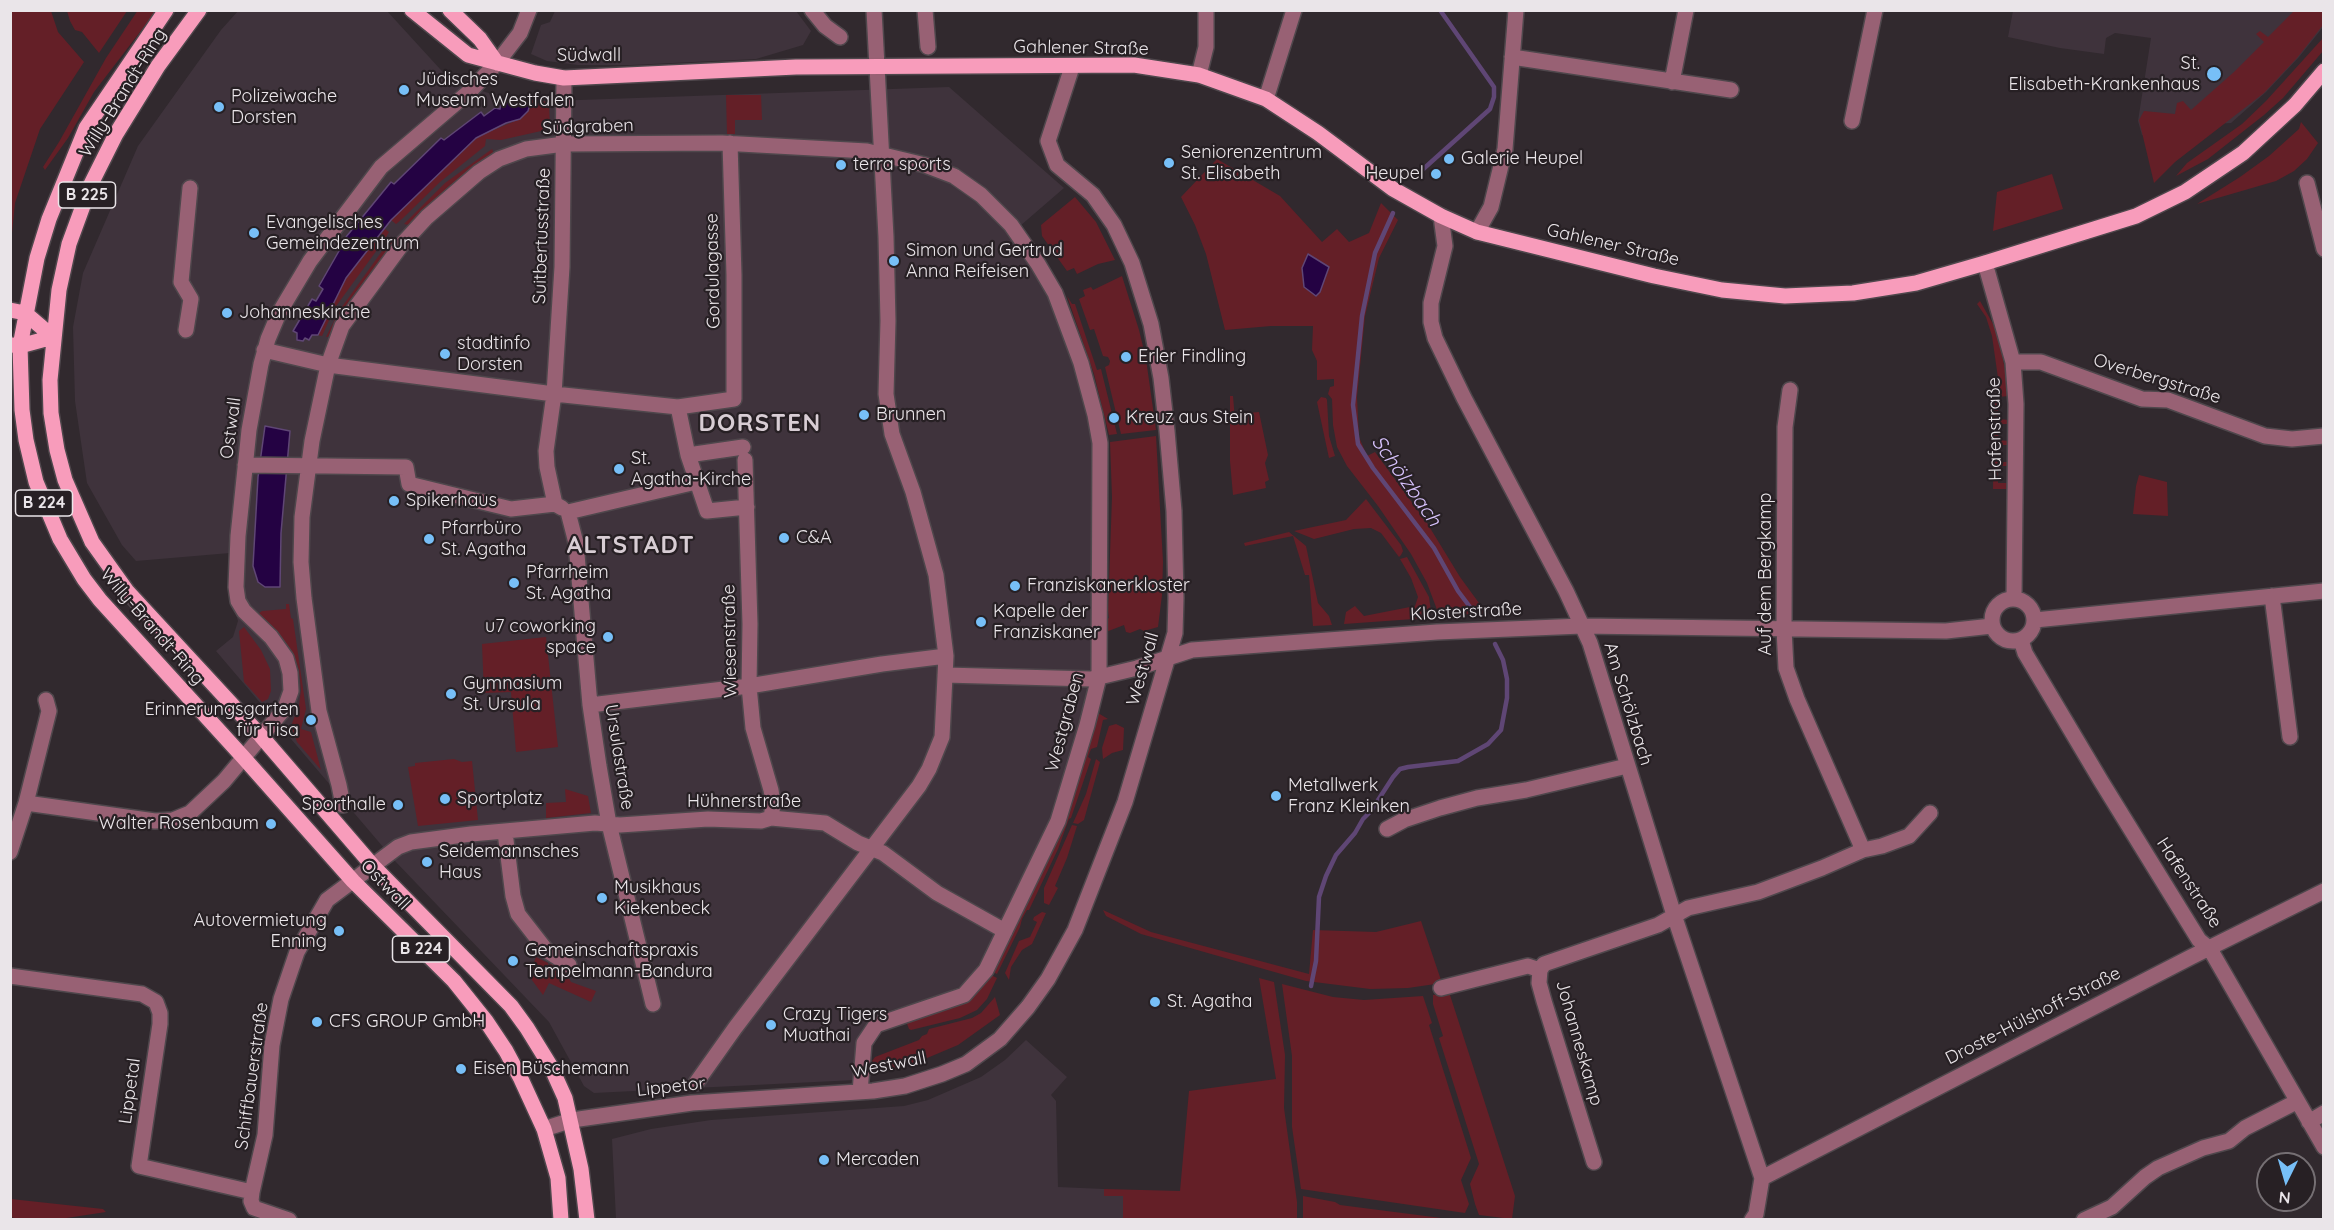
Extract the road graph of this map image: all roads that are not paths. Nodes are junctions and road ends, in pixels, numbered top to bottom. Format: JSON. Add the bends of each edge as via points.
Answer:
{"nodes":[{"id":1,"x":166,"y":10,"type":"edge"},
{"id":2,"x":199,"y":10,"type":"edge"},
{"id":3,"x":412,"y":10,"type":"edge"},
{"id":4,"x":450,"y":10,"type":"edge"},
{"id":5,"x":529,"y":10,"type":"edge"},
{"id":6,"x":812,"y":10,"type":"edge"},
{"id":7,"x":874,"y":10,"type":"edge"},
{"id":8,"x":925,"y":10,"type":"edge"},
{"id":9,"x":1206,"y":10,"type":"edge"},
{"id":10,"x":1294,"y":10,"type":"edge"},
{"id":11,"x":1516,"y":10,"type":"edge"},
{"id":12,"x":1686,"y":10,"type":"edge"},
{"id":13,"x":1875,"y":10,"type":"edge"},
{"id":14,"x":840,"y":37,"type":"dead end"},
{"id":15,"x":928,"y":46,"type":"dead end"},
{"id":16,"x":1512,"y":57,"type":"junction"},
{"id":17,"x":497,"y":63,"type":"junction"},
{"id":18,"x":876,"y":67,"type":"junction"},
{"id":19,"x":1072,"y":67,"type":"junction"},
{"id":20,"x":2324,"y":71,"type":"edge"},
{"id":21,"x":1199,"y":75,"type":"junction"},
{"id":22,"x":564,"y":78,"type":"junction"},
{"id":23,"x":1672,"y":82,"type":"junction"},
{"id":24,"x":1731,"y":90,"type":"dead end"},
{"id":25,"x":1266,"y":99,"type":"junction"},
{"id":26,"x":1852,"y":121,"type":"dead end"},
{"id":27,"x":730,"y":143,"type":"junction"},
{"id":28,"x":564,"y":144,"type":"junction"},
{"id":29,"x":880,"y":154,"type":"junction"},
{"id":30,"x":2307,"y":183,"type":"dead end"},
{"id":31,"x":190,"y":188,"type":"dead end"},
{"id":32,"x":1441,"y":216,"type":"junction"},
{"id":33,"x":1477,"y":232,"type":"junction"},
{"id":34,"x":2324,"y":249,"type":"edge"},
{"id":35,"x":1985,"y":263,"type":"junction"},
{"id":36,"x":18,"y":312,"type":"edge"},
{"id":37,"x":186,"y":330,"type":"dead end"},
{"id":38,"x":52,"y":337,"type":"junction"},
{"id":39,"x":266,"y":345,"type":"junction"},
{"id":40,"x":15,"y":346,"type":"edge"},
{"id":41,"x":2013,"y":362,"type":"junction"},
{"id":42,"x":327,"y":364,"type":"junction"},
{"id":43,"x":1790,"y":390,"type":"dead end"},
{"id":44,"x":554,"y":394,"type":"junction"},
{"id":45,"x":678,"y":407,"type":"junction"},
{"id":46,"x":2324,"y":436,"type":"edge"},
{"id":47,"x":688,"y":455,"type":"junction"},
{"id":48,"x":249,"y":465,"type":"junction"},
{"id":49,"x":302,"y":466,"type":"junction"},
{"id":50,"x":696,"y":482,"type":"junction"},
{"id":51,"x":747,"y":507,"type":"junction"},
{"id":52,"x":561,"y":508,"type":"junction"},
{"id":53,"x":2324,"y":591,"type":"edge"},
{"id":54,"x":2272,"y":596,"type":"junction"},
{"id":55,"x":2014,"y":599,"type":"junction"},
{"id":56,"x":2035,"y":620,"type":"junction"},
{"id":57,"x":1582,"y":626,"type":"junction"},
{"id":58,"x":1992,"y":626,"type":"junction"},
{"id":59,"x":1784,"y":629,"type":"junction"},
{"id":60,"x":2021,"y":640,"type":"junction"},
{"id":61,"x":946,"y":656,"type":"junction"},
{"id":62,"x":1166,"y":660,"type":"junction"},
{"id":63,"x":945,"y":675,"type":"junction"},
{"id":64,"x":1100,"y":677,"type":"junction"},
{"id":65,"x":748,"y":686,"type":"junction"},
{"id":66,"x":46,"y":700,"type":"dead end"},
{"id":67,"x":590,"y":705,"type":"junction"},
{"id":68,"x":261,"y":735,"type":"junction"},
{"id":69,"x":2290,"y":737,"type":"dead end"},
{"id":70,"x":243,"y":757,"type":"junction"},
{"id":71,"x":1627,"y":766,"type":"junction"},
{"id":72,"x":26,"y":803,"type":"junction"},
{"id":73,"x":343,"y":805,"type":"dead end"},
{"id":74,"x":1930,"y":813,"type":"dead end"},
{"id":75,"x":771,"y":818,"type":"junction"},
{"id":76,"x":609,"y":824,"type":"junction"},
{"id":77,"x":1388,"y":829,"type":"dead end"},
{"id":78,"x":505,"y":832,"type":"junction"},
{"id":79,"x":871,"y":848,"type":"junction"},
{"id":80,"x":1863,"y":849,"type":"junction"},
{"id":81,"x":10,"y":852,"type":"edge"},
{"id":82,"x":373,"y":866,"type":"junction"},
{"id":83,"x":353,"y":881,"type":"junction"},
{"id":84,"x":2324,"y":891,"type":"edge"},
{"id":85,"x":1674,"y":915,"type":"junction"},
{"id":86,"x":1005,"y":931,"type":"junction"},
{"id":87,"x":2211,"y":949,"type":"junction"},
{"id":88,"x":569,"y":965,"type":"dead end"},
{"id":89,"x":1540,"y":970,"type":"junction"},
{"id":90,"x":10,"y":976,"type":"edge"},
{"id":91,"x":1441,"y":988,"type":"dead end"},
{"id":92,"x":653,"y":1004,"type":"dead end"},
{"id":93,"x":696,"y":1083,"type":"dead end"},
{"id":94,"x":860,"y":1092,"type":"junction"},
{"id":95,"x":805,"y":1096,"type":"joint"},
{"id":96,"x":2296,"y":1102,"type":"junction"},
{"id":97,"x":2324,"y":1113,"type":"edge"},
{"id":98,"x":572,"y":1120,"type":"junction"},
{"id":99,"x":2309,"y":1122,"type":"junction"},
{"id":100,"x":544,"y":1129,"type":"junction"},
{"id":101,"x":2324,"y":1148,"type":"edge"},
{"id":102,"x":1594,"y":1162,"type":"dead end"},
{"id":103,"x":1762,"y":1178,"type":"junction"},
{"id":104,"x":252,"y":1192,"type":"junction"},
{"id":105,"x":289,"y":1220,"type":"edge"},
{"id":106,"x":561,"y":1220,"type":"edge"},
{"id":107,"x":587,"y":1220,"type":"edge"},
{"id":108,"x":1752,"y":1220,"type":"edge"},
{"id":109,"x":2084,"y":1220,"type":"edge"}],
"edges":[{"from":1,"to":36,"type":"main road","name":"Willy-Brandt-Ring","number":"B 225","via":[[86,128],[49,219]]},
{"from":2,"to":38,"type":"main road","name":"Willy-Brandt-Ring","number":"B 225","via":[[116,134],[91,184],[64,265]]},
{"from":3,"to":17,"type":"main road","name":"Südwall","via":[[468,55]]},
{"from":4,"to":17,"type":"main road","via":[[480,39]]},
{"from":5,"to":17,"type":"street","via":[[520,33]]},
{"from":6,"to":14,"type":"street"},
{"from":7,"to":18,"type":"street"},
{"from":8,"to":15,"type":"street"},
{"from":9,"to":21,"type":"street","via":[[1206,47]]},
{"from":10,"to":25,"type":"street"},
{"from":11,"to":16,"type":"street"},
{"from":12,"to":23,"type":"street"},
{"from":13,"to":26,"type":"street"},
{"from":16,"to":23,"type":"street"},
{"from":16,"to":33,"type":"street","via":[[1505,148],[1491,207]]},
{"from":17,"to":22,"type":"main road","name":"Südwall"},
{"from":17,"to":39,"type":"street","via":[[470,91],[381,166],[310,261],[279,313]]},
{"from":18,"to":19,"type":"main road","name":"Gahlener Straße"},
{"from":18,"to":22,"type":"main road","name":"Südwall"},
{"from":18,"to":29,"type":"street"},
{"from":19,"to":21,"type":"main road","name":"Gahlener Straße","via":[[1134,65]]},
{"from":19,"to":62,"type":"street","name":"Westwall","via":[[1048,141],[1057,165],[1093,195],[1114,225],[1132,263],[1151,324],[1161,378],[1174,511],[1175,633]]},
{"from":20,"to":35,"type":"main road","name":"Gahlener Straße","via":[[2295,105],[2243,153],[2185,192],[2136,216]]},
{"from":21,"to":25,"type":"main road","name":"Gahlener Straße"},
{"from":22,"to":28,"type":"street","name":"Suitbertusstraße"},
{"from":23,"to":24,"type":"street"},
{"from":25,"to":32,"type":"main road","name":"Gahlener Straße","via":[[1393,189]]},
{"from":27,"to":28,"type":"street","name":"Südgraben"},
{"from":27,"to":29,"type":"street","name":"Südgraben"},
{"from":27,"to":45,"type":"street","name":"Gordulagasse","via":[[734,399]]},
{"from":28,"to":42,"type":"street","name":"Südgraben","via":[[526,149],[499,159],[427,217],[406,239],[342,326]]},
{"from":28,"to":44,"type":"street","name":"Suitbertusstraße"},
{"from":29,"to":61,"type":"street","via":[[886,237],[886,394],[892,434],[936,575]]},
{"from":29,"to":64,"type":"street","name":"Westgraben","via":[[954,176],[981,195],[1011,225],[1055,293],[1081,363],[1100,443]]},
{"from":30,"to":34,"type":"street"},
{"from":31,"to":37,"type":"street","via":[[181,282],[191,299]]},
{"from":32,"to":33,"type":"main road","name":"Gahlener Straße"},
{"from":32,"to":57,"type":"street","name":"Am Schölzbach","via":[[1445,246],[1431,303],[1435,338]]},
{"from":33,"to":35,"type":"main road","name":"Gahlener Straße","via":[[1654,276],[1722,290],[1785,296],[1853,293],[1916,283]]},
{"from":35,"to":41,"type":"street","name":"Hafenstraße"},
{"from":36,"to":38,"type":"main road"},
{"from":36,"to":40,"type":"main road","name":"Willy-Brandt-Ring","number":"B 224"},
{"from":38,"to":40,"type":"main road"},
{"from":38,"to":68,"type":"main road","name":"Willy-Brandt-Ring","number":"B 224","via":[[51,413],[57,450],[65,480],[93,542],[127,591]]},
{"from":39,"to":42,"type":"street"},
{"from":39,"to":48,"type":"street","name":"Ostwall","via":[[253,401]]},
{"from":40,"to":70,"type":"main road","name":"Willy-Brandt-Ring","number":"B 224","via":[[26,440],[36,482],[60,539],[100,600]]},
{"from":41,"to":46,"type":"street","name":"Overbergstraße","via":[[2041,362],[2142,399],[2168,400],[2265,436]]},
{"from":41,"to":55,"type":"street","name":"Hafenstraße"},
{"from":42,"to":44,"type":"street"},
{"from":42,"to":49,"type":"street","name":"Südgraben"},
{"from":43,"to":59,"type":"street","name":"Auf dem Bergkamp","via":[[1785,427]]},
{"from":44,"to":45,"type":"street"},
{"from":44,"to":52,"type":"street","name":"Ursulastraße","via":[[546,451],[547,467]]},
{"from":45,"to":47,"type":"street"},
{"from":47,"to":50,"type":"street"},
{"from":47,"to":51,"type":"street","name":"Wiesenstraße","via":[[744,454]]},
{"from":48,"to":49,"type":"street"},
{"from":48,"to":68,"type":"street","name":"Ostwall","via":[[237,562],[238,601],[282,651],[291,682],[285,708]]},
{"from":49,"to":52,"type":"street","via":[[406,467],[409,484],[510,508]]},
{"from":49,"to":73,"type":"street","name":"Südgraben","via":[[303,598],[319,711]]},
{"from":50,"to":51,"type":"street","via":[[707,511]]},
{"from":50,"to":52,"type":"street"},
{"from":51,"to":65,"type":"street","name":"Wiesenstraße"},
{"from":52,"to":67,"type":"street","name":"Ursulastraße","via":[[576,543]]},
{"from":53,"to":54,"type":"street"},
{"from":54,"to":56,"type":"street"},
{"from":54,"to":69,"type":"street"},
{"from":55,"to":56,"type":"street","via":[[2032,609]]},
{"from":55,"to":58,"type":"street","via":[[1994,610]]},
{"from":56,"to":60,"type":"street","via":[[2028,636]]},
{"from":57,"to":59,"type":"street","name":"Klosterstraße"},
{"from":57,"to":62,"type":"street","name":"Klosterstraße","via":[[1192,650]]},
{"from":57,"to":71,"type":"street","name":"Am Schölzbach"},
{"from":58,"to":59,"type":"street","name":"Klosterstraße","via":[[1946,631]]},
{"from":58,"to":60,"type":"street","via":[[2003,640]]},
{"from":59,"to":80,"type":"street","name":"Auf dem Bergkamp","via":[[1786,668],[1793,689]]},
{"from":60,"to":87,"type":"street","name":"Hafenstraße","via":[[2101,781],[2199,940]]},
{"from":61,"to":63,"type":"street"},
{"from":61,"to":65,"type":"street"},
{"from":62,"to":64,"type":"street","name":"Klosterstraße"},
{"from":62,"to":94,"type":"street","name":"Westwall","via":[[1111,843],[1080,919],[1048,979],[1000,1039],[966,1064],[905,1086]]},
{"from":63,"to":64,"type":"street","name":"Klosterstraße"},
{"from":63,"to":79,"type":"street","via":[[942,737],[929,769]]},
{"from":64,"to":86,"type":"street","name":"Westgraben","via":[[1058,821]]},
{"from":65,"to":67,"type":"street"},
{"from":65,"to":75,"type":"street","name":"Wiesenstraße","via":[[753,728],[771,790]]},
{"from":66,"to":72,"type":"street","via":[[49,711]]},
{"from":67,"to":76,"type":"street","name":"Ursulastraße"},
{"from":68,"to":70,"type":"street","name":"Ostwall"},
{"from":68,"to":82,"type":"main road","name":"Ostwall","number":"B 224"},
{"from":70,"to":72,"type":"street","via":[[190,813],[173,820],[155,821]]},
{"from":70,"to":83,"type":"main road","name":"Ostwall","number":"B 224"},
{"from":71,"to":77,"type":"street","via":[[1440,808]]},
{"from":71,"to":85,"type":"street","name":"Am Schölzbach"},
{"from":72,"to":81,"type":"street"},
{"from":74,"to":80,"type":"street","via":[[1909,836]]},
{"from":75,"to":76,"type":"street","name":"Hühnerstraße"},
{"from":75,"to":79,"type":"street","name":"Hühnerstraße","via":[[830,824]]},
{"from":76,"to":78,"type":"street","name":"Hühnerstraße"},
{"from":76,"to":92,"type":"street","name":"Ursulastraße"},
{"from":78,"to":82,"type":"street","name":"Schiffbauerstraße","via":[[411,842]]},
{"from":78,"to":88,"type":"street","via":[[518,914],[546,950]]},
{"from":79,"to":86,"type":"street","name":"Hühnerstraße"},
{"from":79,"to":93,"type":"street"},
{"from":80,"to":85,"type":"street","via":[[1758,892],[1688,908]]},
{"from":82,"to":83,"type":"street","name":"Schiffbauerstraße"},
{"from":82,"to":98,"type":"main road","name":"Ostwall","number":"B 224","via":[[511,1006],[551,1067]]},
{"from":83,"to":100,"type":"main road","name":"Ostwall","number":"B 224","via":[[476,1007],[506,1051]]},
{"from":83,"to":104,"type":"street","name":"Schiffbauerstraße","via":[[327,900],[297,952],[281,999],[272,1045],[265,1135]]},
{"from":84,"to":87,"type":"street","name":"Droste-Hülshoff-Straße"},
{"from":85,"to":89,"type":"street","name":"Johanneskamp","via":[[1658,925],[1559,957]]},
{"from":85,"to":103,"type":"street","name":"Am Schölzbach"},
{"from":86,"to":94,"type":"street","name":"Westgraben","via":[[986,970],[964,996],[876,1025],[864,1043]]},
{"from":87,"to":96,"type":"street","name":"Hafenstraße"},
{"from":87,"to":103,"type":"street","name":"Droste-Hülshoff-Straße"},
{"from":89,"to":91,"type":"street","via":[[1528,966]]},
{"from":89,"to":102,"type":"street","name":"Johanneskamp","via":[[1544,1001]]},
{"from":90,"to":104,"type":"street","name":"Lippetal","via":[[142,994],[156,1002],[160,1024],[139,1166]]},
{"from":94,"to":95,"type":"street","name":"Westwall"},
{"from":95,"to":98,"type":"street","name":"Lippetor","via":[[692,1103]]},
{"from":96,"to":99,"type":"street","name":"Hafenstraße"},
{"from":96,"to":109,"type":"street","via":[[2245,1128],[2229,1141],[2158,1168],[2112,1207]]},
{"from":97,"to":99,"type":"street"},
{"from":98,"to":100,"type":"street","name":"Lippetor"},
{"from":98,"to":107,"type":"main road","number":"B 224"},
{"from":99,"to":101,"type":"street","name":"Hafenstraße"},
{"from":100,"to":106,"type":"main road","number":"B 224","via":[[558,1178]]},
{"from":103,"to":108,"type":"street","name":"Am Schölzbach"},
{"from":104,"to":105,"type":"street","via":[[254,1208]]}]}
